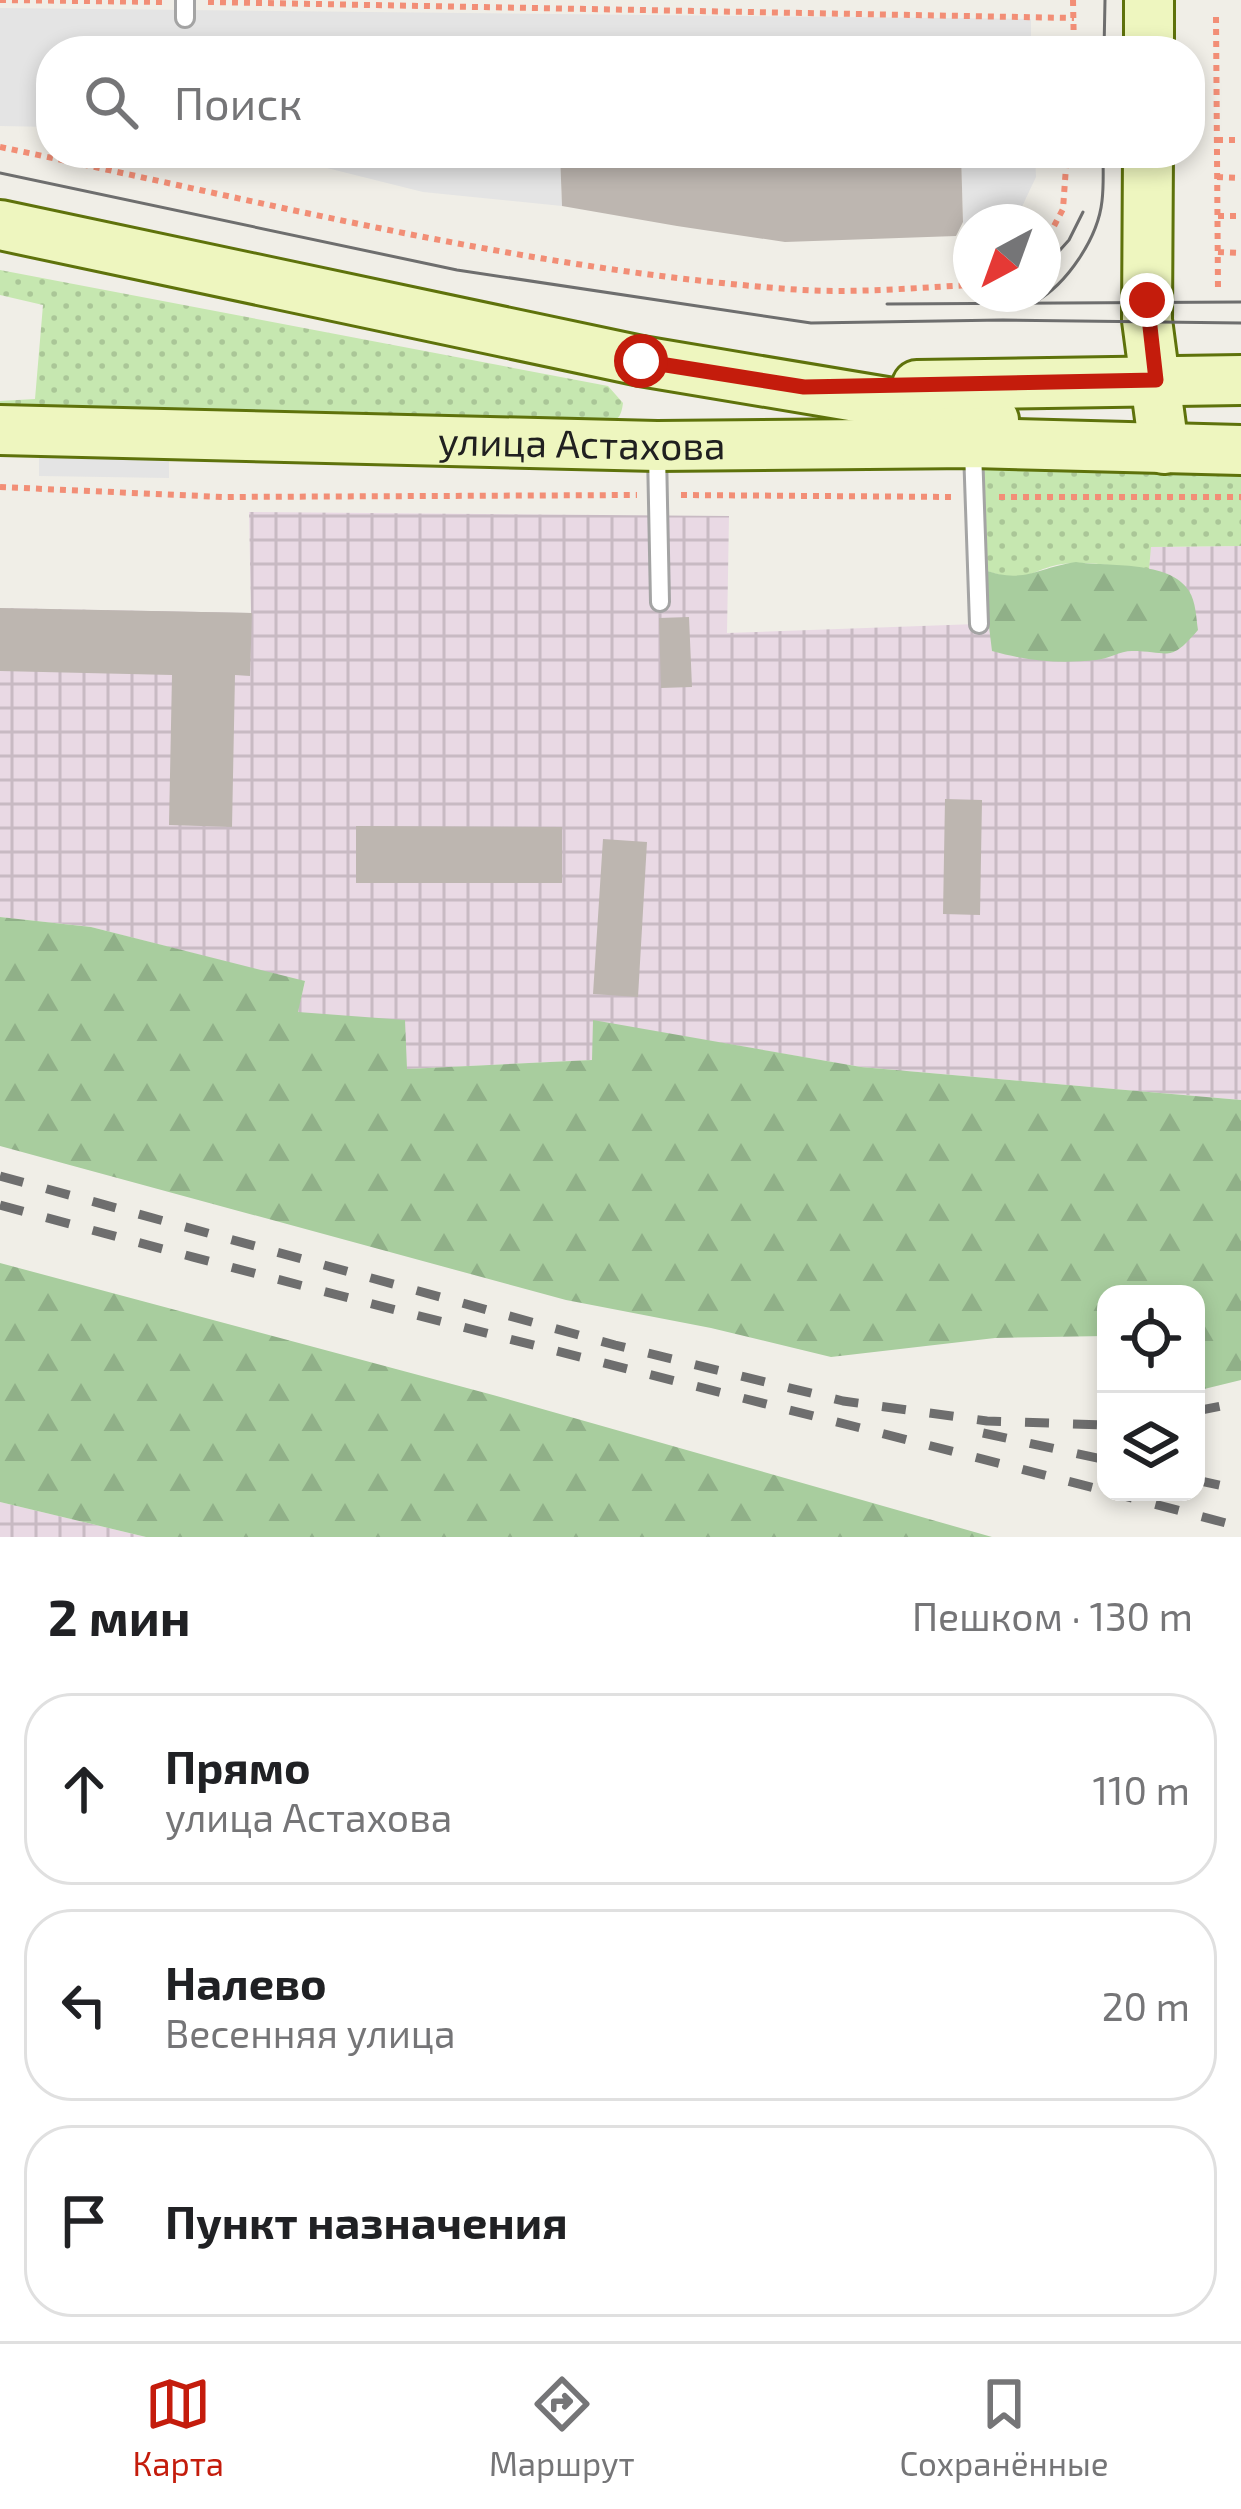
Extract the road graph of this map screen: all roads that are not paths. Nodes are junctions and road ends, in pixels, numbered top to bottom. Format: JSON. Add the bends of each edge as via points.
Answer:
{"nodes":[{"id":1,"x":1149,"y":0,"type":"edge"},
{"id":2,"x":1149,"y":36,"type":"edge"},
{"id":3,"x":1148,"y":168,"type":"edge"},
{"id":4,"x":0,"y":225,"type":"edge"},
{"id":5,"x":1156,"y":380,"type":"junction"},
{"id":6,"x":1241,"y":380,"type":"edge"},
{"id":7,"x":804,"y":387,"type":"junction"},
{"id":8,"x":0,"y":430,"type":"edge"},
{"id":9,"x":973,"y":443,"type":"junction"},
{"id":10,"x":657,"y":446,"type":"junction"},
{"id":11,"x":1165,"y":449,"type":"junction"},
{"id":12,"x":1241,"y":451,"type":"edge"},
{"id":13,"x":660,"y":602,"type":"dead end"},
{"id":14,"x":979,"y":624,"type":"dead end"}],
"edges":[{"from":1,"to":2,"type":"main road"},
{"from":3,"to":5,"type":"main road","via":[[1147,320]]},
{"from":4,"to":7,"type":"main road","name":"улица Астахова","via":[[641,361]]},
{"from":5,"to":6,"type":"main road","name":"улица Астахова"},
{"from":5,"to":7,"type":"main road","name":"улица Астахова"},
{"from":5,"to":11,"type":"main road"},
{"from":7,"to":11,"type":"main road","name":"улица Астахова"},
{"from":8,"to":10,"type":"main road","name":"улица Астахова"},
{"from":9,"to":10,"type":"main road","name":"улица Астахова"},
{"from":9,"to":11,"type":"main road","name":"улица Астахова"},
{"from":9,"to":14,"type":"lane"},
{"from":10,"to":13,"type":"lane"},
{"from":11,"to":12,"type":"main road","name":"улица Астахова"}]}
